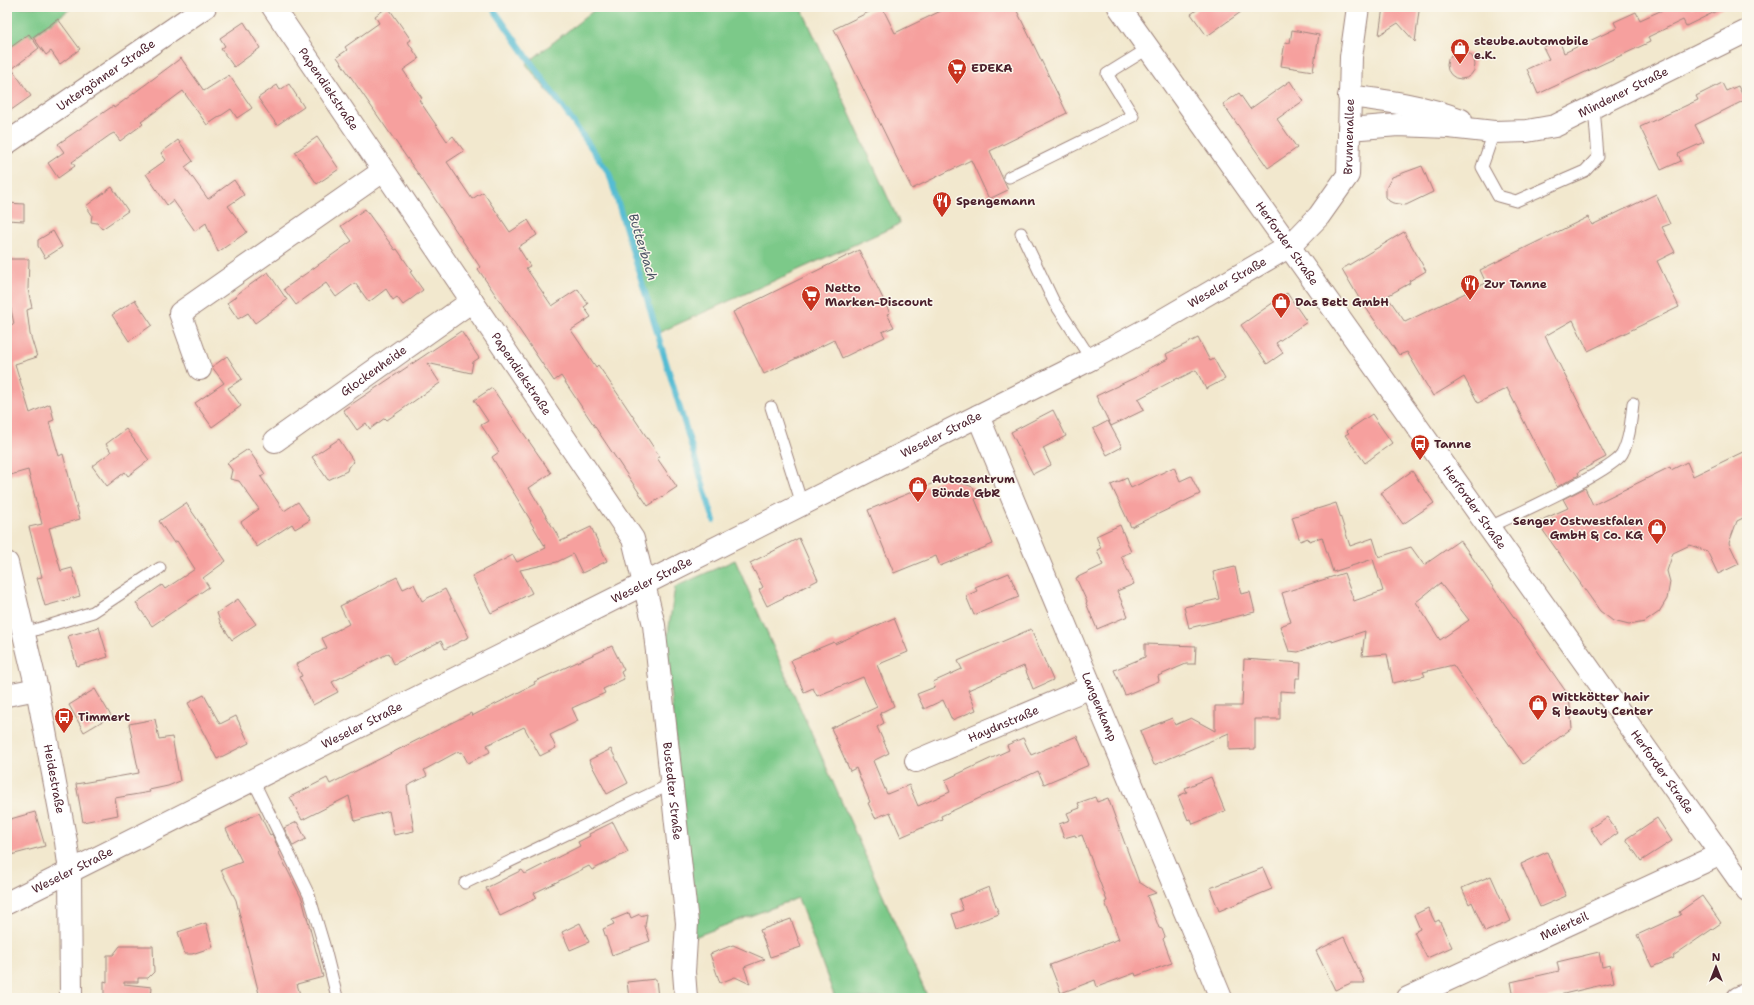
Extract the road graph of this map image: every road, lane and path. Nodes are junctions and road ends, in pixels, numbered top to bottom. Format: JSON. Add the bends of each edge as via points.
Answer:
{"nodes":[{"id":1,"x":205,"y":7,"type":"edge"},
{"id":2,"x":273,"y":7,"type":"edge"},
{"id":3,"x":1119,"y":7,"type":"edge"},
{"id":4,"x":1358,"y":7,"type":"edge"},
{"id":5,"x":1747,"y":32,"type":"edge"},
{"id":6,"x":1149,"y":48,"type":"junction"},
{"id":7,"x":1349,"y":96,"type":"junction"},
{"id":8,"x":1594,"y":106,"type":"junction"},
{"id":9,"x":1349,"y":129,"type":"junction"},
{"id":10,"x":1494,"y":132,"type":"junction"},
{"id":11,"x":7,"y":143,"type":"edge"},
{"id":12,"x":384,"y":171,"type":"junction"},
{"id":13,"x":1009,"y":177,"type":"dead end"},
{"id":14,"x":1021,"y":233,"type":"dead end"},
{"id":15,"x":1290,"y":246,"type":"junction"},
{"id":16,"x":472,"y":301,"type":"junction"},
{"id":17,"x":1091,"y":359,"type":"junction"},
{"id":18,"x":200,"y":369,"type":"dead end"},
{"id":19,"x":1633,"y":404,"type":"dead end"},
{"id":20,"x":771,"y":407,"type":"dead end"},
{"id":21,"x":978,"y":416,"type":"junction"},
{"id":22,"x":275,"y":441,"type":"dead end"},
{"id":23,"x":802,"y":504,"type":"junction"},
{"id":24,"x":1490,"y":527,"type":"junction"},
{"id":25,"x":7,"y":563,"type":"edge"},
{"id":26,"x":160,"y":568,"type":"dead end"},
{"id":27,"x":644,"y":584,"type":"junction"},
{"id":28,"x":25,"y":633,"type":"junction"},
{"id":29,"x":1091,"y":687,"type":"junction"},
{"id":30,"x":37,"y":689,"type":"junction"},
{"id":31,"x":7,"y":695,"type":"edge"},
{"id":32,"x":916,"y":761,"type":"dead end"},
{"id":33,"x":253,"y":780,"type":"junction"},
{"id":34,"x":671,"y":784,"type":"junction"},
{"id":35,"x":1721,"y":854,"type":"junction"},
{"id":36,"x":70,"y":871,"type":"junction"},
{"id":37,"x":465,"y":883,"type":"dead end"},
{"id":38,"x":1747,"y":891,"type":"edge"},
{"id":39,"x":7,"y":903,"type":"edge"},
{"id":40,"x":1747,"y":994,"type":"edge"},
{"id":41,"x":337,"y":997,"type":"dead end"},
{"id":42,"x":71,"y":998,"type":"edge"},
{"id":43,"x":686,"y":998,"type":"edge"},
{"id":44,"x":1221,"y":998,"type":"edge"},
{"id":45,"x":1408,"y":998,"type":"edge"},
{"id":46,"x":1738,"y":998,"type":"edge"}],
"edges":[{"from":1,"to":11,"type":"street","name":"Untergönner Straße"},
{"from":2,"to":12,"type":"street","name":"Papendiekstraße"},
{"from":3,"to":6,"type":"street","name":"Herforder Straße"},
{"from":4,"to":7,"type":"street","name":"Brunnenallee"},
{"from":5,"to":8,"type":"street","name":"Mindener Straße"},
{"from":6,"to":13,"type":"lane","via":[[1107,74],[1133,116]]},
{"from":6,"to":15,"type":"street","name":"Herforder Straße"},
{"from":7,"to":9,"type":"street","name":"Brunnenallee"},
{"from":7,"to":10,"type":"street","name":"Mindener Straße","via":[[1450,115]]},
{"from":8,"to":10,"type":"street","name":"Mindener Straße","via":[[1555,126],[1526,131]]},
{"from":8,"to":10,"type":"lane","via":[[1598,157],[1585,170],[1516,201],[1498,196],[1482,167]]},
{"from":9,"to":10,"type":"street","name":"Mindener Straße","via":[[1398,125]]},
{"from":9,"to":15,"type":"street","name":"Brunnenallee","via":[[1348,175],[1319,216]]},
{"from":12,"to":16,"type":"street","name":"Papendiekstraße"},
{"from":12,"to":18,"type":"street","via":[[180,313]]},
{"from":14,"to":17,"type":"lane","via":[[1054,302]]},
{"from":15,"to":17,"type":"street","name":"Weseler Straße","via":[[1150,328]]},
{"from":15,"to":24,"type":"street","name":"Herforder Straße"},
{"from":16,"to":22,"type":"street","name":"Glockenheide"},
{"from":16,"to":27,"type":"street","name":"Papendiekstraße","via":[[633,539]]},
{"from":17,"to":21,"type":"street","name":"Weseler Straße"},
{"from":19,"to":24,"type":"lane","via":[[1628,436],[1621,456],[1605,470]]},
{"from":20,"to":23,"type":"lane"},
{"from":21,"to":23,"type":"street","name":"Weseler Straße"},
{"from":21,"to":29,"type":"street","name":"Langenkamp"},
{"from":23,"to":27,"type":"street","name":"Weseler Straße"},
{"from":24,"to":35,"type":"street","name":"Herforder Straße"},
{"from":25,"to":28,"type":"street","name":"Heidestraße"},
{"from":26,"to":28,"type":"lane","via":[[93,612]]},
{"from":27,"to":33,"type":"street","name":"Weseler Straße"},
{"from":27,"to":34,"type":"street","name":"Bustedter Straße","via":[[654,625]]},
{"from":28,"to":30,"type":"street","name":"Heidestraße"},
{"from":29,"to":32,"type":"street","name":"Haydnstraße"},
{"from":29,"to":44,"type":"street","name":"Langenkamp"},
{"from":30,"to":31,"type":"street"},
{"from":30,"to":36,"type":"street","name":"Heidestraße"},
{"from":33,"to":36,"type":"street","name":"Weseler Straße"},
{"from":33,"to":41,"type":"lane","via":[[309,896]]},
{"from":34,"to":37,"type":"lane"},
{"from":34,"to":43,"type":"street","name":"Bustedter Straße","via":[[686,923]]},
{"from":35,"to":38,"type":"street","name":"Herforder Straße"},
{"from":35,"to":45,"type":"street","name":"Meierteil"},
{"from":36,"to":39,"type":"street","name":"Weseler Straße"},
{"from":36,"to":42,"type":"street","name":"Heidestraße"},
{"from":40,"to":46,"type":"street"}]}
